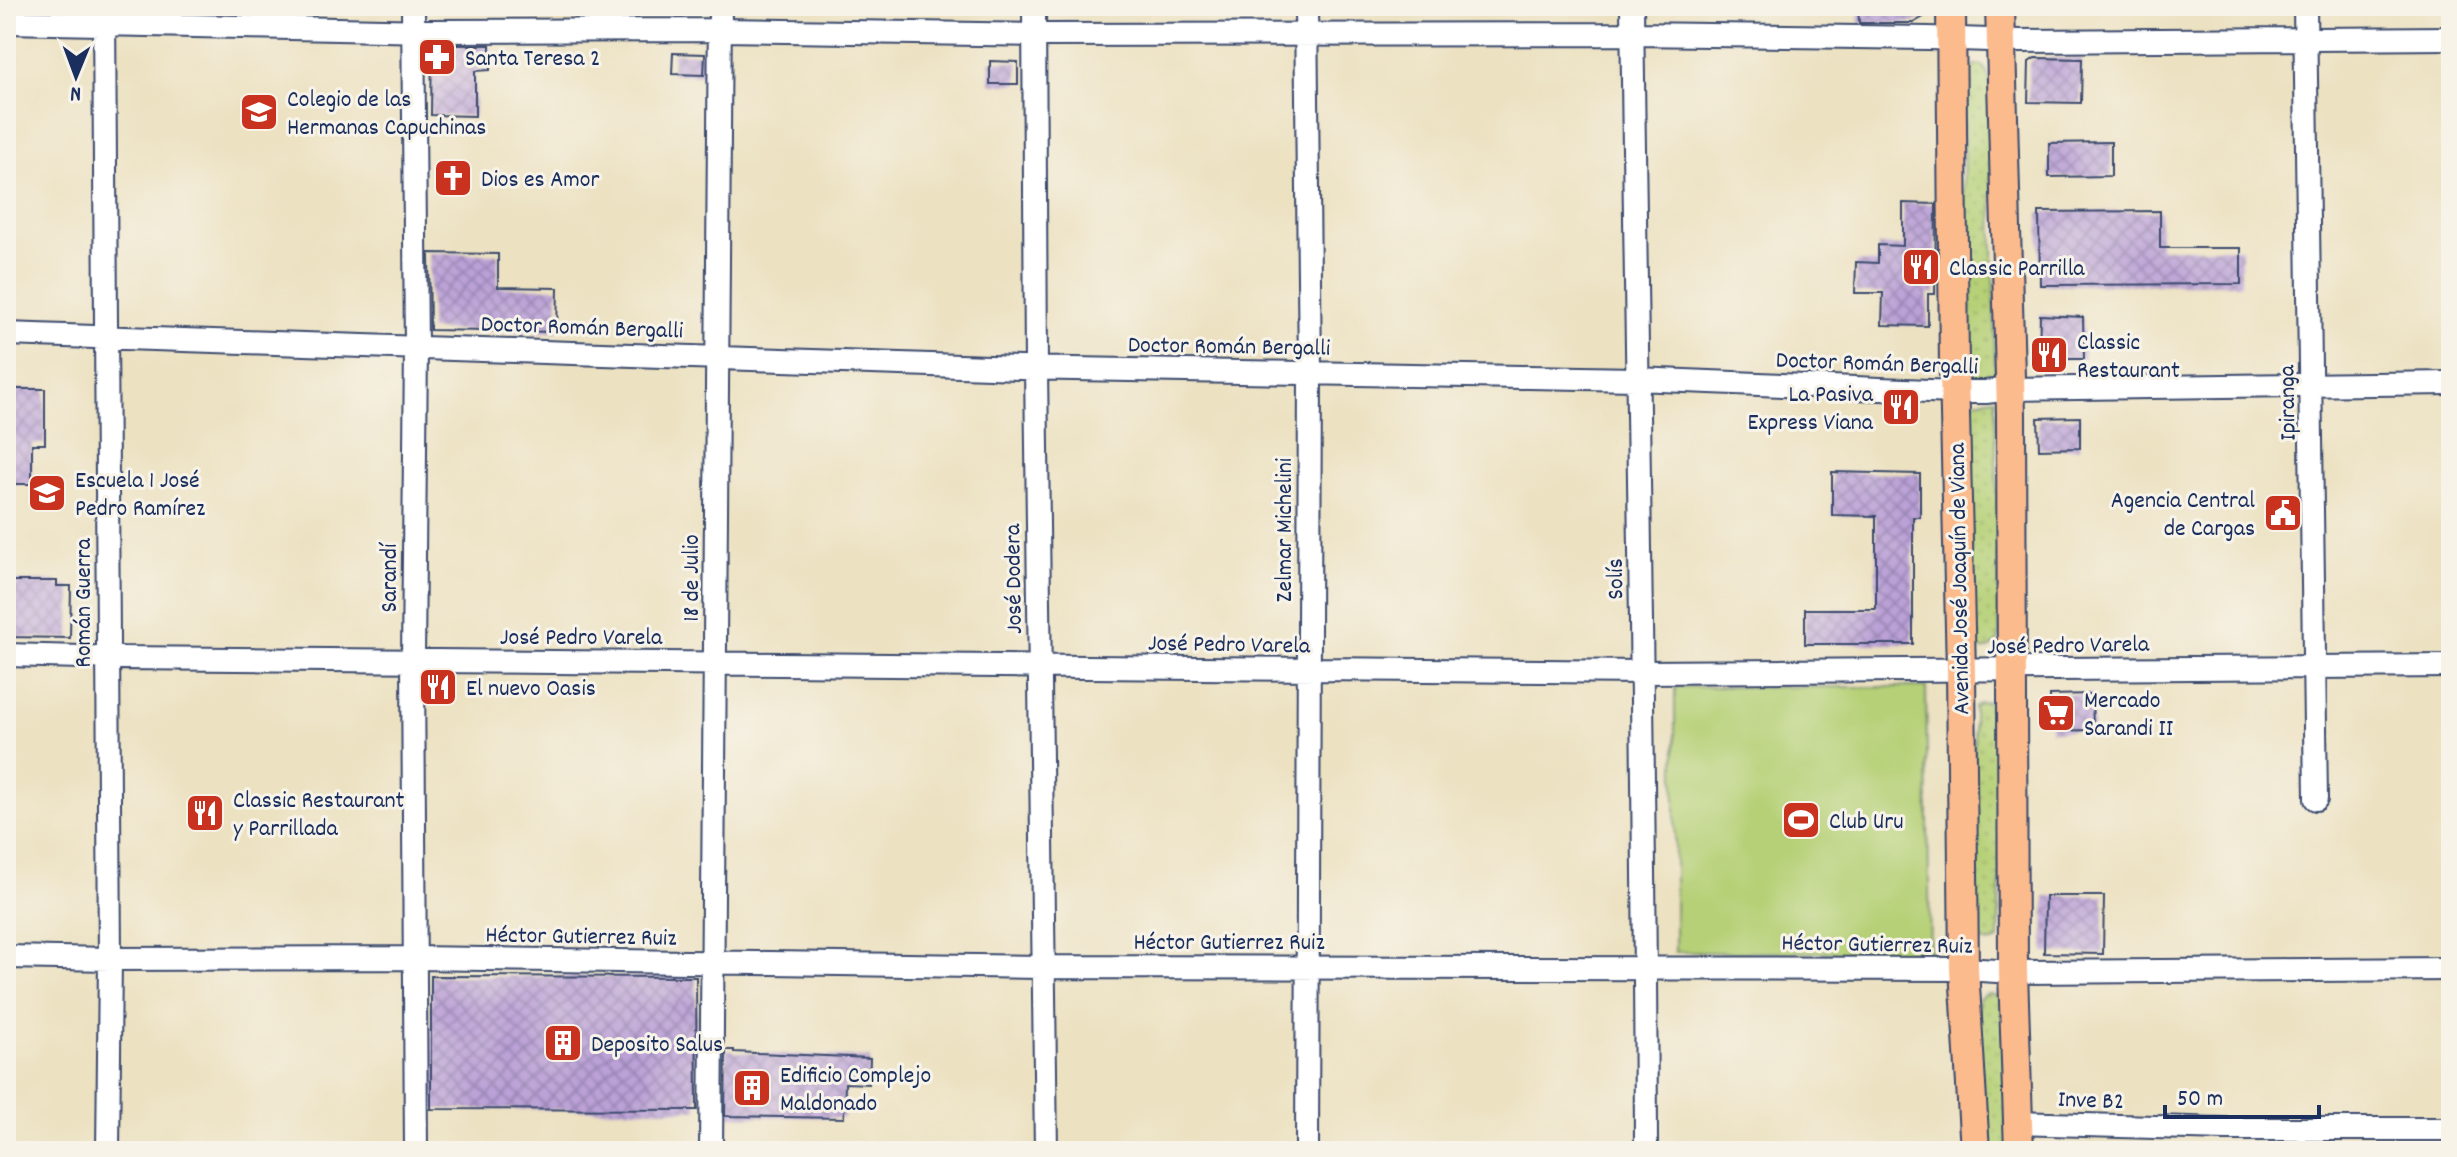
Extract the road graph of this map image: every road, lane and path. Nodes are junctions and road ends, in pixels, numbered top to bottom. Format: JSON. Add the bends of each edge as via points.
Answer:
{"nodes":[{"id":1,"x":413,"y":6,"type":"edge"},
{"id":2,"x":720,"y":6,"type":"edge"},
{"id":3,"x":1034,"y":6,"type":"edge"},
{"id":4,"x":1306,"y":6,"type":"edge"},
{"id":5,"x":1632,"y":6,"type":"edge"},
{"id":6,"x":1951,"y":6,"type":"edge"},
{"id":7,"x":2000,"y":6,"type":"edge"},
{"id":8,"x":2305,"y":6,"type":"edge"},
{"id":9,"x":104,"y":14,"type":"edge"},
{"id":10,"x":6,"y":22,"type":"edge"},
{"id":11,"x":720,"y":30,"type":"junction"},
{"id":12,"x":413,"y":31,"type":"junction"},
{"id":13,"x":1034,"y":34,"type":"junction"},
{"id":14,"x":1306,"y":34,"type":"junction"},
{"id":15,"x":1632,"y":34,"type":"junction"},
{"id":16,"x":2451,"y":38,"type":"edge"},
{"id":17,"x":1952,"y":39,"type":"junction"},
{"id":18,"x":2305,"y":39,"type":"junction"},
{"id":19,"x":2000,"y":41,"type":"junction"},
{"id":20,"x":6,"y":334,"type":"edge"},
{"id":21,"x":105,"y":337,"type":"junction"},
{"id":22,"x":416,"y":347,"type":"junction"},
{"id":23,"x":717,"y":357,"type":"junction"},
{"id":24,"x":1036,"y":368,"type":"junction"},
{"id":25,"x":1310,"y":372,"type":"junction"},
{"id":26,"x":1636,"y":379,"type":"junction"},
{"id":27,"x":2451,"y":383,"type":"edge"},
{"id":28,"x":2312,"y":384,"type":"junction"},
{"id":29,"x":2010,"y":389,"type":"junction"},
{"id":30,"x":1954,"y":392,"type":"junction"},
{"id":31,"x":6,"y":655,"type":"edge"},
{"id":32,"x":108,"y":658,"type":"junction"},
{"id":33,"x":413,"y":660,"type":"junction"},
{"id":34,"x":716,"y":663,"type":"junction"},
{"id":35,"x":1039,"y":665,"type":"junction"},
{"id":36,"x":2451,"y":666,"type":"edge"},
{"id":37,"x":2316,"y":667,"type":"junction"},
{"id":38,"x":1309,"y":670,"type":"junction"},
{"id":39,"x":2012,"y":670,"type":"junction"},
{"id":40,"x":1961,"y":671,"type":"junction"},
{"id":41,"x":1642,"y":672,"type":"junction"},
{"id":42,"x":2316,"y":799,"type":"dead end"},
{"id":43,"x":6,"y":957,"type":"edge"},
{"id":44,"x":415,"y":958,"type":"junction"},
{"id":45,"x":110,"y":959,"type":"junction"},
{"id":46,"x":712,"y":963,"type":"junction"},
{"id":47,"x":1042,"y":967,"type":"junction"},
{"id":48,"x":1646,"y":967,"type":"junction"},
{"id":49,"x":1308,"y":968,"type":"junction"},
{"id":50,"x":1964,"y":969,"type":"junction"},
{"id":51,"x":2451,"y":969,"type":"edge"},
{"id":52,"x":2013,"y":972,"type":"junction"},
{"id":53,"x":2451,"y":1129,"type":"edge"},
{"id":54,"x":2018,"y":1137,"type":"edge"},
{"id":55,"x":108,"y":1151,"type":"edge"},
{"id":56,"x":416,"y":1151,"type":"edge"},
{"id":57,"x":711,"y":1151,"type":"edge"},
{"id":58,"x":1046,"y":1151,"type":"edge"},
{"id":59,"x":1307,"y":1151,"type":"edge"},
{"id":60,"x":1646,"y":1151,"type":"edge"},
{"id":61,"x":1975,"y":1151,"type":"edge"}],
"edges":[{"from":1,"to":12,"type":"street","name":"Sarandí"},
{"from":2,"to":11,"type":"street","name":"18 de Julio"},
{"from":3,"to":13,"type":"street","name":"José Dodera"},
{"from":4,"to":14,"type":"street","name":"Zelmar Michelini"},
{"from":5,"to":15,"type":"street","name":"Solís"},
{"from":6,"to":17,"type":"main road","name":"Avenida José Joaquín de Viana"},
{"from":7,"to":19,"type":"main road"},
{"from":8,"to":18,"type":"street","name":"Ipiranga"},
{"from":9,"to":10,"type":"street"},
{"from":9,"to":12,"type":"street"},
{"from":9,"to":21,"type":"street","name":"Román Guerra"},
{"from":11,"to":12,"type":"street"},
{"from":11,"to":13,"type":"street"},
{"from":11,"to":23,"type":"street","name":"18 de Julio"},
{"from":12,"to":22,"type":"street","name":"Sarandí"},
{"from":13,"to":14,"type":"street"},
{"from":13,"to":24,"type":"street","name":"José Dodera"},
{"from":14,"to":15,"type":"street"},
{"from":14,"to":25,"type":"street","name":"Zelmar Michelini"},
{"from":15,"to":17,"type":"street"},
{"from":15,"to":26,"type":"street","name":"Solís"},
{"from":16,"to":18,"type":"street"},
{"from":17,"to":19,"type":"street"},
{"from":17,"to":30,"type":"main road","name":"Avenida José Joaquín de Viana"},
{"from":18,"to":19,"type":"street"},
{"from":18,"to":28,"type":"street","name":"Ipiranga"},
{"from":19,"to":29,"type":"main road"},
{"from":20,"to":21,"type":"street","name":"Doctor Román Bergalli"},
{"from":21,"to":22,"type":"street","name":"Doctor Román Bergalli"},
{"from":21,"to":32,"type":"street","name":"Román Guerra"},
{"from":22,"to":23,"type":"street","name":"Doctor Román Bergalli"},
{"from":22,"to":33,"type":"street","name":"Sarandí"},
{"from":23,"to":24,"type":"street","name":"Doctor Román Bergalli"},
{"from":23,"to":34,"type":"street","name":"18 de Julio"},
{"from":24,"to":25,"type":"street","name":"Doctor Román Bergalli"},
{"from":24,"to":35,"type":"street","name":"José Dodera"},
{"from":25,"to":26,"type":"street","name":"Doctor Román Bergalli"},
{"from":25,"to":38,"type":"street","name":"Zelmar Michelini"},
{"from":26,"to":30,"type":"street","name":"Doctor Román Bergalli"},
{"from":26,"to":41,"type":"street","name":"Solís"},
{"from":27,"to":28,"type":"street","name":"Doctor Román Bergalli"},
{"from":28,"to":29,"type":"street","name":"Doctor Román Bergalli"},
{"from":28,"to":37,"type":"street","name":"Ipiranga"},
{"from":29,"to":30,"type":"street","name":"Doctor Román Bergalli"},
{"from":29,"to":39,"type":"main road"},
{"from":30,"to":40,"type":"main road","name":"Avenida José Joaquín de Viana"},
{"from":31,"to":32,"type":"street","name":"José Pedro Varela"},
{"from":32,"to":33,"type":"street","name":"José Pedro Varela"},
{"from":32,"to":45,"type":"street","name":"Román Guerra"},
{"from":33,"to":34,"type":"street","name":"José Pedro Varela"},
{"from":33,"to":44,"type":"street","name":"Sarandí"},
{"from":34,"to":35,"type":"street","name":"José Pedro Varela"},
{"from":34,"to":46,"type":"street","name":"18 de Julio"},
{"from":35,"to":38,"type":"street","name":"José Pedro Varela"},
{"from":35,"to":47,"type":"street","name":"José Dodera"},
{"from":36,"to":37,"type":"street","name":"José Pedro Varela"},
{"from":37,"to":39,"type":"street","name":"José Pedro Varela"},
{"from":37,"to":42,"type":"street","name":"Ipiranga"},
{"from":38,"to":41,"type":"street","name":"José Pedro Varela"},
{"from":38,"to":49,"type":"street","name":"Zelmar Michelini"},
{"from":39,"to":40,"type":"street","name":"José Pedro Varela"},
{"from":39,"to":52,"type":"main road"},
{"from":40,"to":41,"type":"street","name":"José Pedro Varela"},
{"from":40,"to":50,"type":"main road","name":"Avenida José Joaquín de Viana"},
{"from":41,"to":48,"type":"street","name":"Solís"},
{"from":43,"to":45,"type":"street","name":"Héctor Gutierrez Ruiz"},
{"from":44,"to":45,"type":"street","name":"Héctor Gutierrez Ruiz"},
{"from":44,"to":46,"type":"street","name":"Héctor Gutierrez Ruiz"},
{"from":44,"to":56,"type":"street","name":"Sarandí"},
{"from":45,"to":55,"type":"street","name":"Román Guerra"},
{"from":46,"to":47,"type":"street","name":"Héctor Gutierrez Ruiz"},
{"from":46,"to":57,"type":"street","name":"18 de Julio"},
{"from":47,"to":49,"type":"street","name":"Héctor Gutierrez Ruiz"},
{"from":47,"to":58,"type":"street","name":"José Dodera"},
{"from":48,"to":49,"type":"street","name":"Héctor Gutierrez Ruiz"},
{"from":48,"to":50,"type":"street","name":"Héctor Gutierrez Ruiz"},
{"from":48,"to":60,"type":"street","name":"Solís"},
{"from":49,"to":59,"type":"street","name":"Zelmar Michelini"},
{"from":50,"to":52,"type":"street","name":"Héctor Gutierrez Ruiz"},
{"from":50,"to":61,"type":"main road","name":"Avenida José Joaquín de Viana"},
{"from":51,"to":52,"type":"street","name":"Héctor Gutierrez Ruiz"},
{"from":52,"to":54,"type":"main road"},
{"from":53,"to":54,"type":"street","name":"Inve B2","via":[[2225,1129]]}]}
